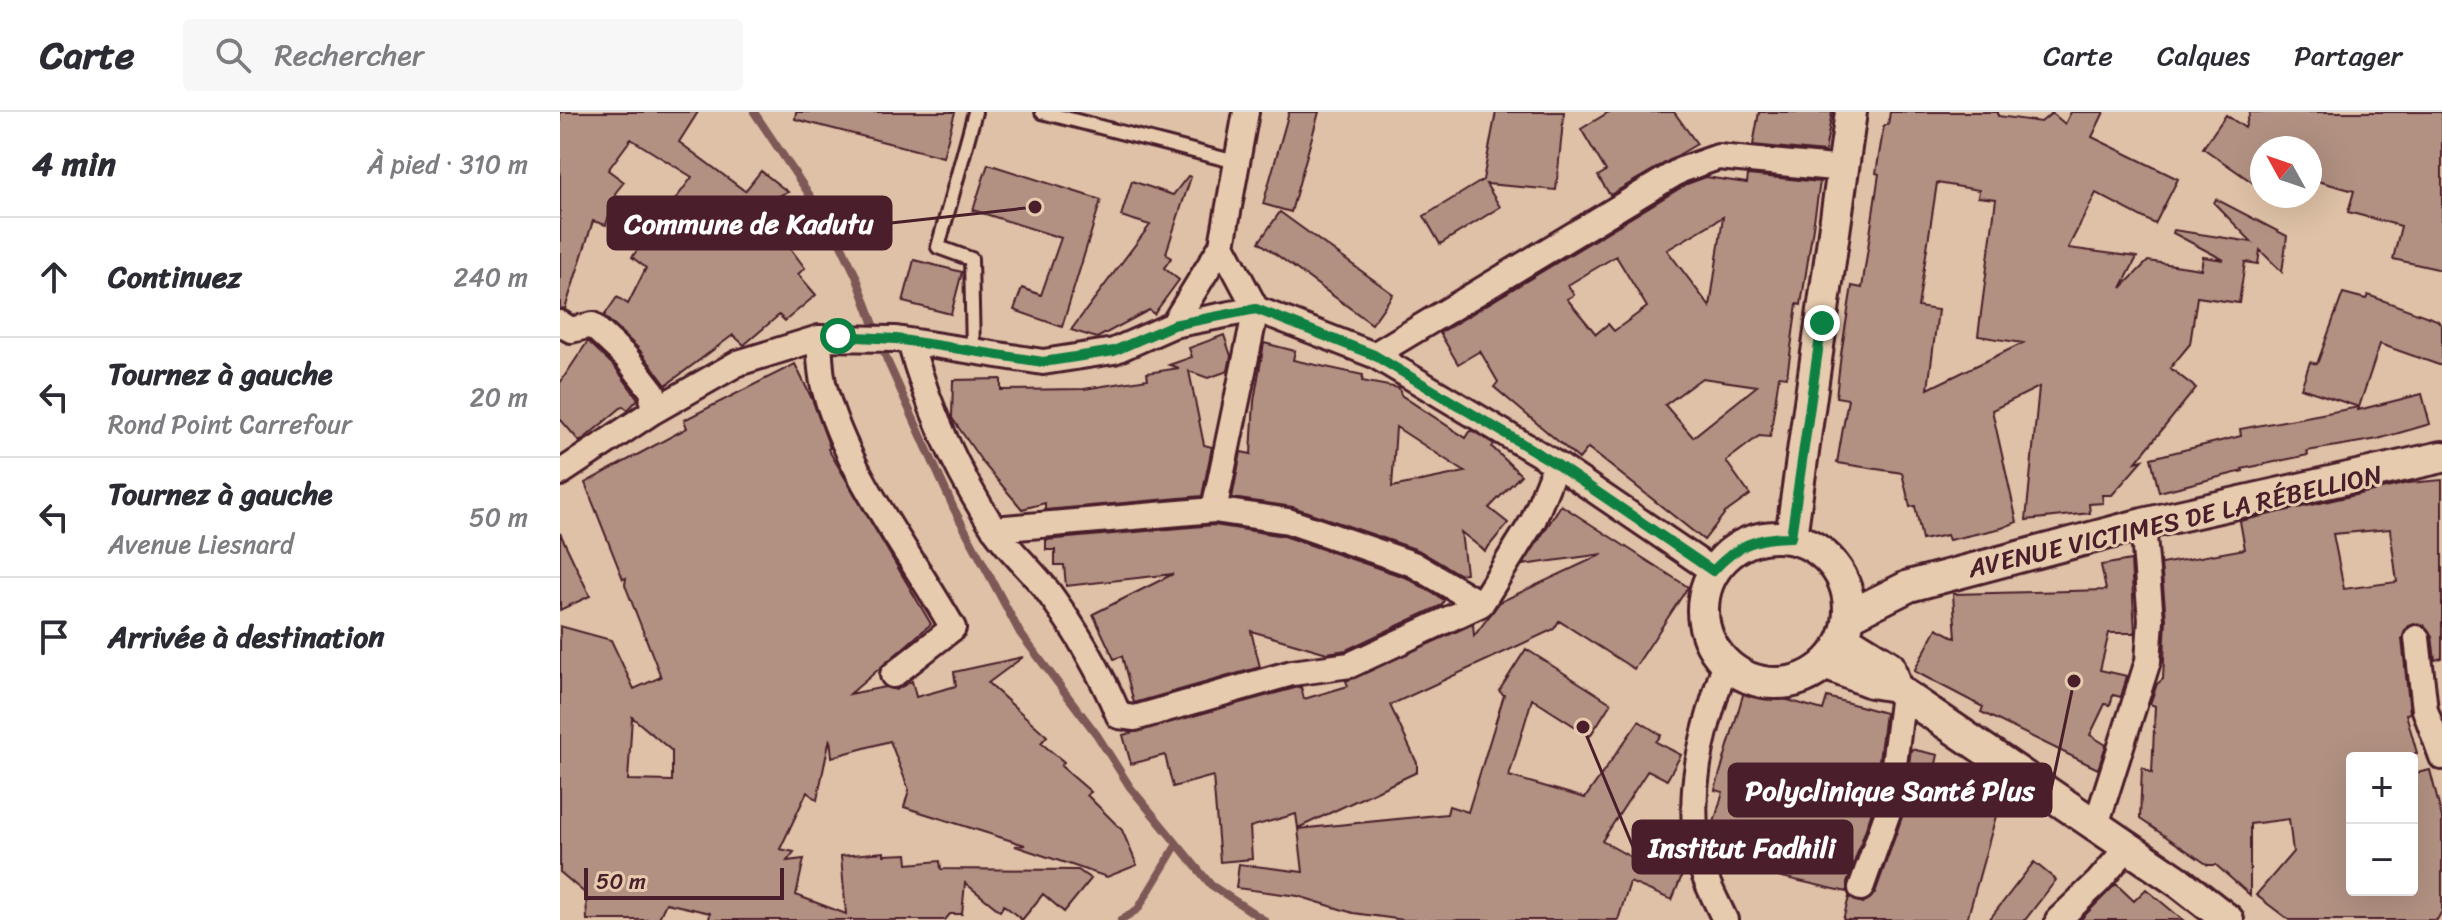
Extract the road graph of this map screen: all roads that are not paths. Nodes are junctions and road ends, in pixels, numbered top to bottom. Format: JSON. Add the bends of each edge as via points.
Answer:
{"nodes":[{"id":1,"x":975,"y":112,"type":"edge"},
{"id":2,"x":1042,"y":112,"type":"edge"},
{"id":3,"x":1246,"y":112,"type":"edge"},
{"id":4,"x":1851,"y":112,"type":"edge"},
{"id":5,"x":1236,"y":162,"type":"junction"},
{"id":6,"x":1844,"y":169,"type":"junction"},
{"id":7,"x":1222,"y":245,"type":"junction"},
{"id":8,"x":1256,"y":309,"type":"junction"},
{"id":9,"x":560,"y":323,"type":"edge"},
{"id":10,"x":1173,"y":325,"type":"junction"},
{"id":11,"x":829,"y":337,"type":"junction"},
{"id":12,"x":903,"y":340,"type":"junction"},
{"id":13,"x":973,"y":352,"type":"junction"},
{"id":14,"x":1374,"y":355,"type":"junction"},
{"id":15,"x":652,"y":412,"type":"junction"},
{"id":16,"x":2442,"y":457,"type":"edge"},
{"id":17,"x":1556,"y":464,"type":"junction"},
{"id":18,"x":560,"y":473,"type":"edge"},
{"id":19,"x":1214,"y":510,"type":"junction"},
{"id":20,"x":2143,"y":524,"type":"junction"},
{"id":21,"x":994,"y":529,"type":"junction"},
{"id":22,"x":1791,"y":537,"type":"junction"},
{"id":23,"x":1713,"y":571,"type":"junction"},
{"id":24,"x":1845,"y":585,"type":"junction"},
{"id":25,"x":1909,"y":586,"type":"junction"},
{"id":26,"x":1481,"y":604,"type":"junction"},
{"id":27,"x":1846,"y":627,"type":"junction"},
{"id":28,"x":2417,"y":638,"type":"dead end"},
{"id":29,"x":1725,"y":664,"type":"junction"},
{"id":30,"x":1825,"y":664,"type":"junction"},
{"id":31,"x":893,"y":675,"type":"dead end"},
{"id":32,"x":1899,"y":690,"type":"junction"},
{"id":33,"x":2442,"y":757,"type":"edge"},
{"id":34,"x":2095,"y":828,"type":"junction"},
{"id":35,"x":2127,"y":848,"type":"junction"},
{"id":36,"x":1861,"y":888,"type":"dead end"},
{"id":37,"x":1725,"y":920,"type":"edge"},
{"id":38,"x":2058,"y":920,"type":"edge"},
{"id":39,"x":2228,"y":920,"type":"edge"}],
"edges":[{"from":1,"to":13,"type":"lane","via":[[938,247],[971,259]]},
{"from":2,"to":5,"type":"lane"},
{"from":3,"to":5,"type":"street"},
{"from":4,"to":6,"type":"street"},
{"from":5,"to":7,"type":"street"},
{"from":6,"to":14,"type":"street","via":[[1718,157],[1681,170]]},
{"from":6,"to":22,"type":"street"},
{"from":7,"to":8,"type":"street"},
{"from":7,"to":10,"type":"street"},
{"from":8,"to":10,"type":"street"},
{"from":8,"to":14,"type":"street"},
{"from":8,"to":19,"type":"street"},
{"from":9,"to":15,"type":"street","via":[[571,330],[592,325],[615,347],[653,392]]},
{"from":10,"to":13,"type":"street","via":[[1114,351],[1043,362]]},
{"from":11,"to":12,"type":"street"},
{"from":11,"to":15,"type":"street","via":[[738,363]]},
{"from":11,"to":31,"type":"street","via":[[823,384],[835,422],[953,628]]},
{"from":12,"to":13,"type":"street"},
{"from":12,"to":21,"type":"street","via":[[940,428]]},
{"from":14,"to":17,"type":"street"},
{"from":15,"to":18,"type":"street"},
{"from":16,"to":20,"type":"street","name":"AVENUE VICTIMES DE LA RÉBELLION"},
{"from":17,"to":23,"type":"street"},
{"from":17,"to":26,"type":"street","via":[[1533,521]]},
{"from":19,"to":21,"type":"street"},
{"from":19,"to":26,"type":"street","via":[[1288,521],[1413,564]]},
{"from":20,"to":25,"type":"street","name":"AVENUE VICTIMES DE LA RÉBELLION"},
{"from":20,"to":34,"type":"street","via":[[2151,620],[2148,661]]},
{"from":21,"to":26,"type":"street","via":[[1049,593],[1119,716],[1135,718],[1292,673],[1350,665]]},
{"from":22,"to":23,"type":"street","via":[[1761,537],[1734,549]]},
{"from":22,"to":24,"type":"street","via":[[1815,547],[1833,563]]},
{"from":23,"to":29,"type":"street","via":[[1703,594],[1702,620],[1710,644]]},
{"from":24,"to":25,"type":"street","via":[[1874,578]]},
{"from":24,"to":27,"type":"street"},
{"from":25,"to":27,"type":"street"},
{"from":27,"to":30,"type":"street"},
{"from":27,"to":32,"type":"street","via":[[1889,666]]},
{"from":28,"to":33,"type":"street","via":[[2425,710]]},
{"from":29,"to":30,"type":"street","via":[[1749,679],[1775,684],[1802,679]]},
{"from":29,"to":37,"type":"street","via":[[1697,757],[1692,794],[1699,860]]},
{"from":30,"to":32,"type":"street"},
{"from":32,"to":34,"type":"street"},
{"from":32,"to":36,"type":"street","via":[[1888,812]]},
{"from":34,"to":35,"type":"street"},
{"from":35,"to":38,"type":"street"},
{"from":35,"to":39,"type":"street"}]}
